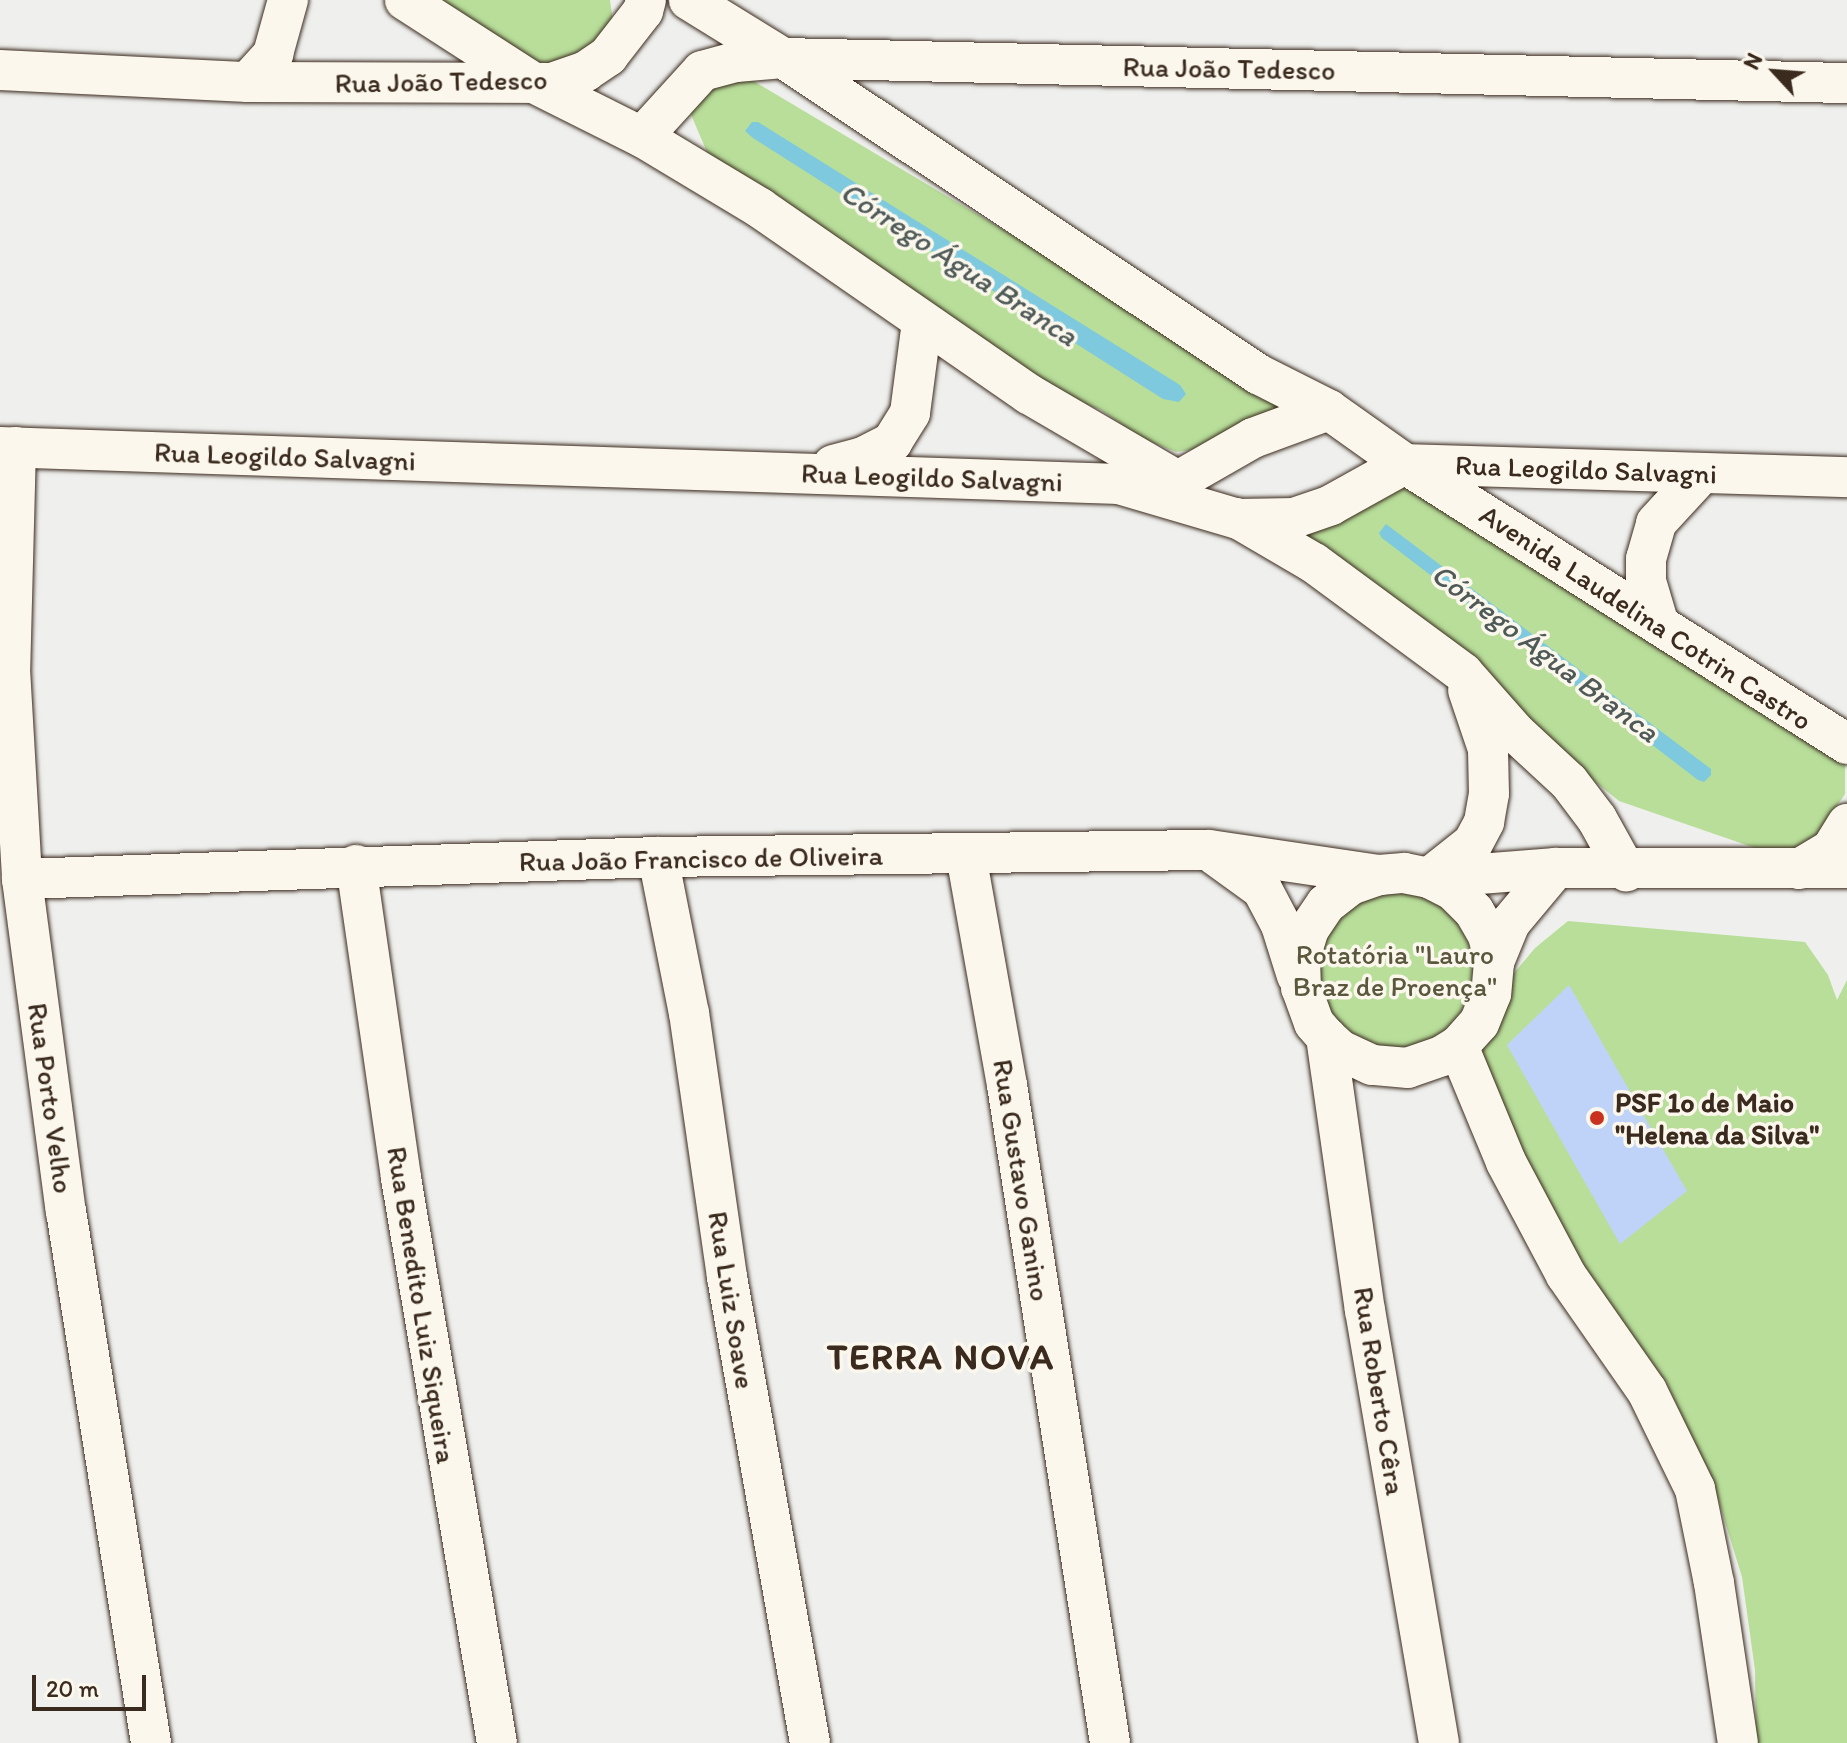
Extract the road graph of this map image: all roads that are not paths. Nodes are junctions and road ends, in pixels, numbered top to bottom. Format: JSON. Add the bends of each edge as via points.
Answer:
{"nodes":[{"id":1,"x":288,"y":0,"type":"edge"},
{"id":2,"x":405,"y":0,"type":"edge"},
{"id":3,"x":646,"y":0,"type":"edge"},
{"id":4,"x":689,"y":0,"type":"edge"},
{"id":5,"x":783,"y":58,"type":"junction"},
{"id":6,"x":0,"y":70,"type":"edge"},
{"id":7,"x":248,"y":82,"type":"junction"},
{"id":8,"x":532,"y":82,"type":"junction"},
{"id":9,"x":1847,"y":83,"type":"edge"},
{"id":10,"x":642,"y":137,"type":"junction"},
{"id":11,"x":922,"y":322,"type":"junction"},
{"id":12,"x":1329,"y":410,"type":"junction"},
{"id":13,"x":8,"y":447,"type":"edge"},
{"id":14,"x":1405,"y":464,"type":"junction"},
{"id":15,"x":806,"y":472,"type":"junction"},
{"id":16,"x":1702,"y":473,"type":"junction"},
{"id":17,"x":1847,"y":477,"type":"edge"},
{"id":18,"x":1178,"y":481,"type":"junction"},
{"id":19,"x":1238,"y":519,"type":"junction"},
{"id":20,"x":1659,"y":625,"type":"junction"},
{"id":21,"x":1463,"y":673,"type":"junction"},
{"id":22,"x":1847,"y":744,"type":"edge"},
{"id":23,"x":1847,"y":824,"type":"edge"},
{"id":24,"x":1209,"y":850,"type":"junction"},
{"id":25,"x":966,"y":855,"type":"junction"},
{"id":26,"x":658,"y":857,"type":"junction"},
{"id":27,"x":356,"y":865,"type":"junction"},
{"id":28,"x":1556,"y":868,"type":"junction"},
{"id":29,"x":1847,"y":868,"type":"edge"},
{"id":30,"x":1799,"y":869,"type":"junction"},
{"id":31,"x":1626,"y":871,"type":"junction"},
{"id":32,"x":1379,"y":875,"type":"junction"},
{"id":33,"x":1429,"y":878,"type":"junction"},
{"id":34,"x":22,"y":879,"type":"junction"},
{"id":35,"x":1494,"y":962,"type":"junction"},
{"id":36,"x":1301,"y":988,"type":"junction"},
{"id":37,"x":1326,"y":1037,"type":"junction"},
{"id":38,"x":1458,"y":1046,"type":"junction"},
{"id":39,"x":151,"y":1743,"type":"edge"},
{"id":40,"x":497,"y":1743,"type":"edge"},
{"id":41,"x":810,"y":1743,"type":"edge"},
{"id":42,"x":1110,"y":1743,"type":"edge"},
{"id":43,"x":1439,"y":1743,"type":"edge"},
{"id":44,"x":1738,"y":1743,"type":"edge"}],
"edges":[{"from":1,"to":7,"type":"street","via":[[273,54]]},
{"from":2,"to":8,"type":"street"},
{"from":3,"to":8,"type":"street","name":"Rua João Tedesco","via":[[608,56],[552,83]]},
{"from":4,"to":5,"type":"street","name":"Avenida Laudelina Cotrin Castro"},
{"from":5,"to":9,"type":"street","name":"Rua João Tedesco"},
{"from":5,"to":10,"type":"street","name":"Rua João Tedesco","via":[[702,71]]},
{"from":5,"to":12,"type":"street","name":"Avenida Laudelina Cotrin Castro","via":[[1258,374]]},
{"from":6,"to":7,"type":"street","name":"Rua João Tedesco"},
{"from":7,"to":8,"type":"street","name":"Rua João Tedesco"},
{"from":8,"to":10,"type":"street"},
{"from":10,"to":11,"type":"street","via":[[760,208]]},
{"from":11,"to":15,"type":"street","via":[[910,413],[892,442],[863,457]]},
{"from":11,"to":18,"type":"street","via":[[1029,394]]},
{"from":12,"to":14,"type":"street","name":"Avenida Laudelina Cotrin Castro"},
{"from":12,"to":18,"type":"street","via":[[1253,438]]},
{"from":13,"to":15,"type":"street","name":"Rua Leogildo Salvagni"},
{"from":13,"to":34,"type":"street","name":"Rua Porto Velho","via":[[10,669]]},
{"from":14,"to":16,"type":"street","name":"Rua Leogildo Salvagni"},
{"from":14,"to":19,"type":"street","name":"Rua Leogildo Salvagni","via":[[1331,505],[1294,518]]},
{"from":14,"to":20,"type":"street","name":"Avenida Laudelina Cotrin Castro"},
{"from":15,"to":19,"type":"street","name":"Rua Leogildo Salvagni","via":[[1119,484]]},
{"from":16,"to":17,"type":"street","name":"Rua Leogildo Salvagni"},
{"from":16,"to":20,"type":"street","via":[[1656,523],[1646,581]]},
{"from":18,"to":19,"type":"street"},
{"from":19,"to":21,"type":"street","via":[[1314,563]]},
{"from":20,"to":22,"type":"street","name":"Avenida Laudelina Cotrin Castro"},
{"from":21,"to":31,"type":"street","via":[[1569,782]]},
{"from":21,"to":33,"type":"street","via":[[1488,749],[1489,794],[1473,843]]},
{"from":23,"to":30,"type":"street","via":[[1831,850]]},
{"from":24,"to":25,"type":"street","name":"Rua João Francisco de Oliveira"},
{"from":24,"to":32,"type":"street","name":"Rua João Francisco de Oliveira"},
{"from":24,"to":36,"type":"street","via":[[1262,889],[1281,925]]},
{"from":25,"to":26,"type":"street","name":"Rua João Francisco de Oliveira"},
{"from":25,"to":42,"type":"street","name":"Rua Gustavo Ganino","via":[[1010,1101]]},
{"from":26,"to":27,"type":"street","name":"Rua João Francisco de Oliveira"},
{"from":26,"to":41,"type":"street","name":"Rua Luiz Soave","via":[[689,1013],[727,1277]]},
{"from":27,"to":34,"type":"street","name":"Rua João Francisco de Oliveira"},
{"from":27,"to":40,"type":"street","name":"Rua Benedito Luiz Siqueira","via":[[401,1178]]},
{"from":28,"to":31,"type":"street"},
{"from":28,"to":33,"type":"street"},
{"from":28,"to":35,"type":"street","via":[[1510,923]]},
{"from":29,"to":30,"type":"street"},
{"from":30,"to":31,"type":"street"},
{"from":32,"to":33,"type":"street"},
{"from":32,"to":36,"type":"street","via":[[1350,885],[1309,929],[1300,958]]},
{"from":33,"to":35,"type":"street","via":[[1454,891],[1474,911],[1488,935]]},
{"from":34,"to":39,"type":"street","name":"Rua Porto Velho","via":[[66,1211]]},
{"from":35,"to":38,"type":"street","via":[[1491,994],[1479,1023]]},
{"from":36,"to":37,"type":"street","via":[[1314,1023]]},
{"from":37,"to":38,"type":"street","via":[[1355,1059],[1390,1068],[1425,1064]]},
{"from":37,"to":43,"type":"street","name":"Rua Roberto Cêra","via":[[1365,1310]]},
{"from":38,"to":44,"type":"street","via":[[1506,1162],[1566,1275],[1647,1391],[1695,1489]]}]}
